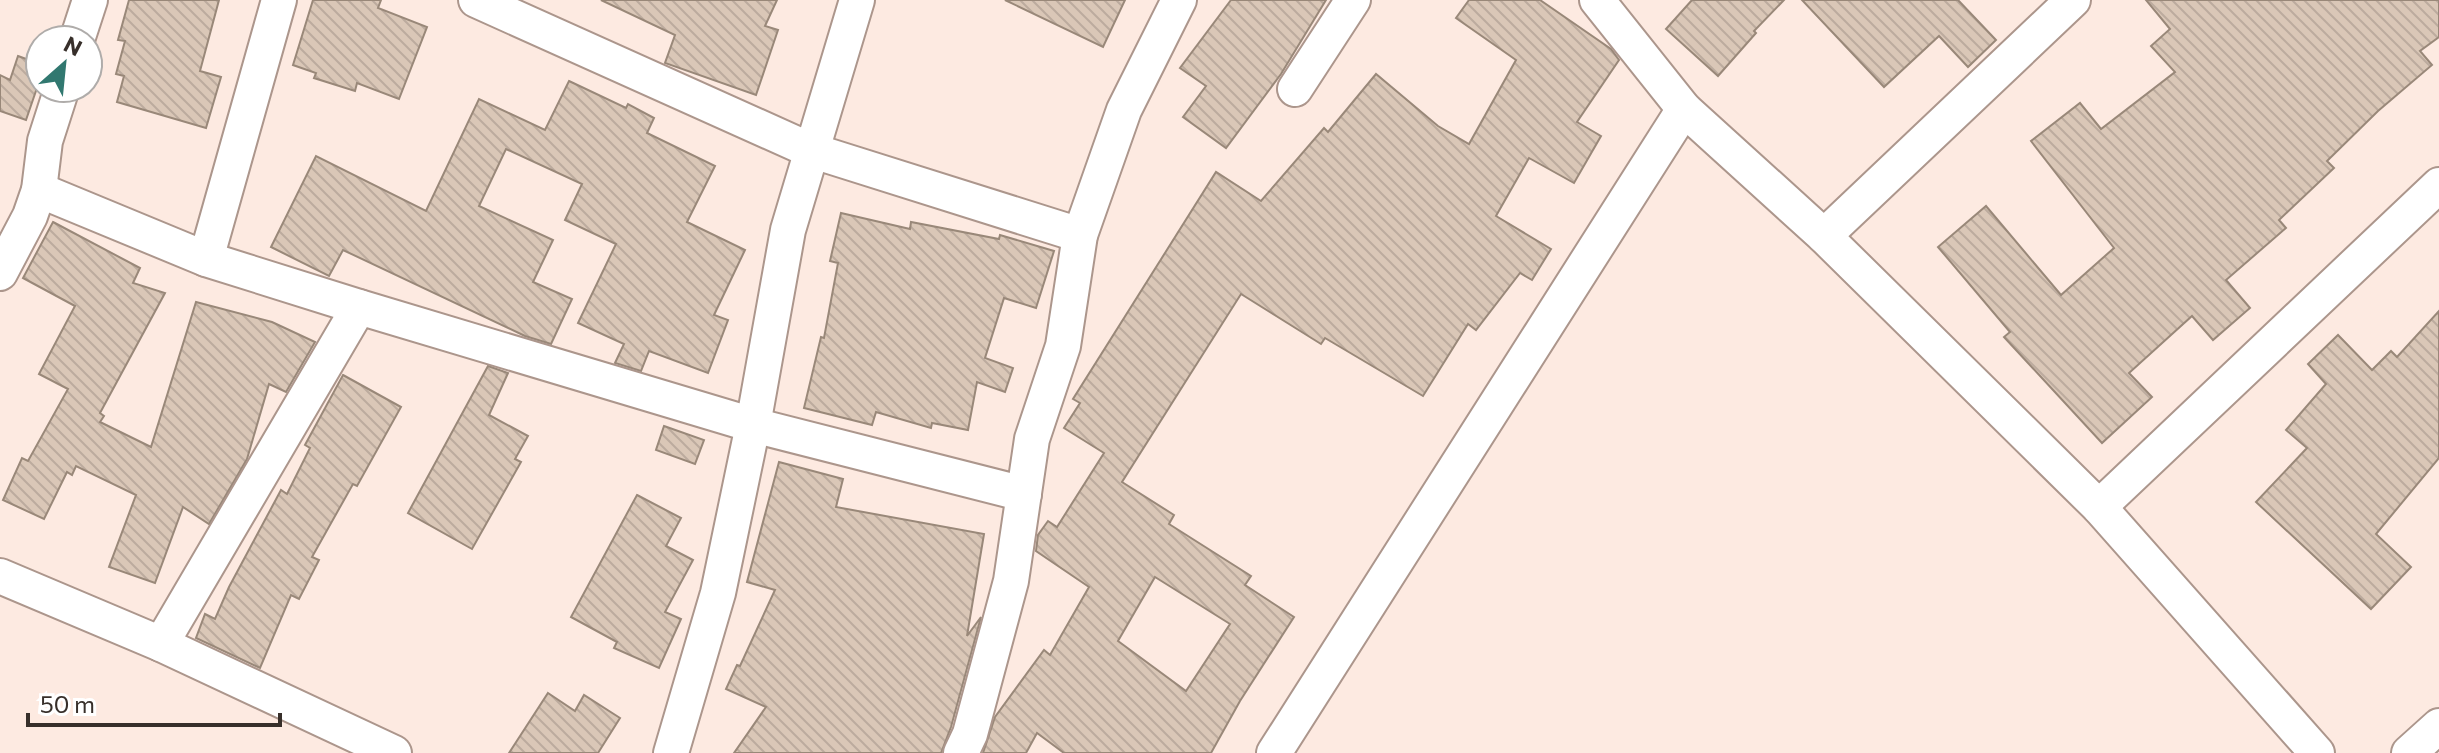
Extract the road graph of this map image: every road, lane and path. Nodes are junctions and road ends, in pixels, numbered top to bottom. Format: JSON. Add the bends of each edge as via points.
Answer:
{"nodes":[{"id":1,"x":90,"y":0,"type":"edge"},
{"id":2,"x":279,"y":0,"type":"edge"},
{"id":3,"x":476,"y":0,"type":"edge"},
{"id":4,"x":857,"y":0,"type":"edge"},
{"id":5,"x":1179,"y":0,"type":"edge"},
{"id":6,"x":1353,"y":0,"type":"edge"},
{"id":7,"x":1597,"y":0,"type":"edge"},
{"id":8,"x":2073,"y":0,"type":"edge"},
{"id":9,"x":82,"y":24,"type":"edge"},
{"id":10,"x":1295,"y":89,"type":"dead end"},
{"id":11,"x":57,"y":104,"type":"edge"},
{"id":12,"x":1684,"y":109,"type":"junction"},
{"id":13,"x":810,"y":150,"type":"junction"},
{"id":14,"x":2439,"y":185,"type":"edge"},
{"id":15,"x":39,"y":190,"type":"junction"},
{"id":16,"x":1080,"y":235,"type":"junction"},
{"id":17,"x":1824,"y":236,"type":"junction"},
{"id":18,"x":206,"y":259,"type":"junction"},
{"id":19,"x":0,"y":273,"type":"edge"},
{"id":20,"x":359,"y":307,"type":"junction"},
{"id":21,"x":753,"y":425,"type":"junction"},
{"id":22,"x":1024,"y":494,"type":"junction"},
{"id":23,"x":2099,"y":507,"type":"junction"},
{"id":24,"x":0,"y":576,"type":"edge"},
{"id":25,"x":161,"y":644,"type":"junction"},
{"id":26,"x":2439,"y":726,"type":"edge"},
{"id":27,"x":394,"y":753,"type":"edge"},
{"id":28,"x":671,"y":753,"type":"edge"},
{"id":29,"x":961,"y":753,"type":"edge"},
{"id":30,"x":1274,"y":753,"type":"edge"},
{"id":31,"x":2317,"y":753,"type":"edge"},
{"id":32,"x":2409,"y":753,"type":"edge"}],
"edges":[{"from":1,"to":9,"type":"street"},
{"from":2,"to":18,"type":"street"},
{"from":3,"to":13,"type":"street"},
{"from":4,"to":13,"type":"street"},
{"from":5,"to":16,"type":"street","via":[[1124,110]]},
{"from":6,"to":10,"type":"street"},
{"from":7,"to":12,"type":"street"},
{"from":8,"to":17,"type":"street"},
{"from":11,"to":15,"type":"street","via":[[45,141]]},
{"from":12,"to":17,"type":"street"},
{"from":12,"to":30,"type":"street"},
{"from":13,"to":16,"type":"street"},
{"from":13,"to":21,"type":"street","via":[[788,230]]},
{"from":14,"to":23,"type":"street"},
{"from":15,"to":18,"type":"street"},
{"from":15,"to":19,"type":"street"},
{"from":16,"to":22,"type":"street","via":[[1063,346],[1032,439]]},
{"from":17,"to":23,"type":"street"},
{"from":18,"to":20,"type":"street"},
{"from":20,"to":21,"type":"street"},
{"from":20,"to":25,"type":"street"},
{"from":21,"to":22,"type":"street"},
{"from":21,"to":28,"type":"street","via":[[718,593]]},
{"from":22,"to":29,"type":"street","via":[[1011,581]]},
{"from":23,"to":31,"type":"street"},
{"from":24,"to":25,"type":"street"},
{"from":25,"to":27,"type":"street"},
{"from":26,"to":32,"type":"street"}]}
